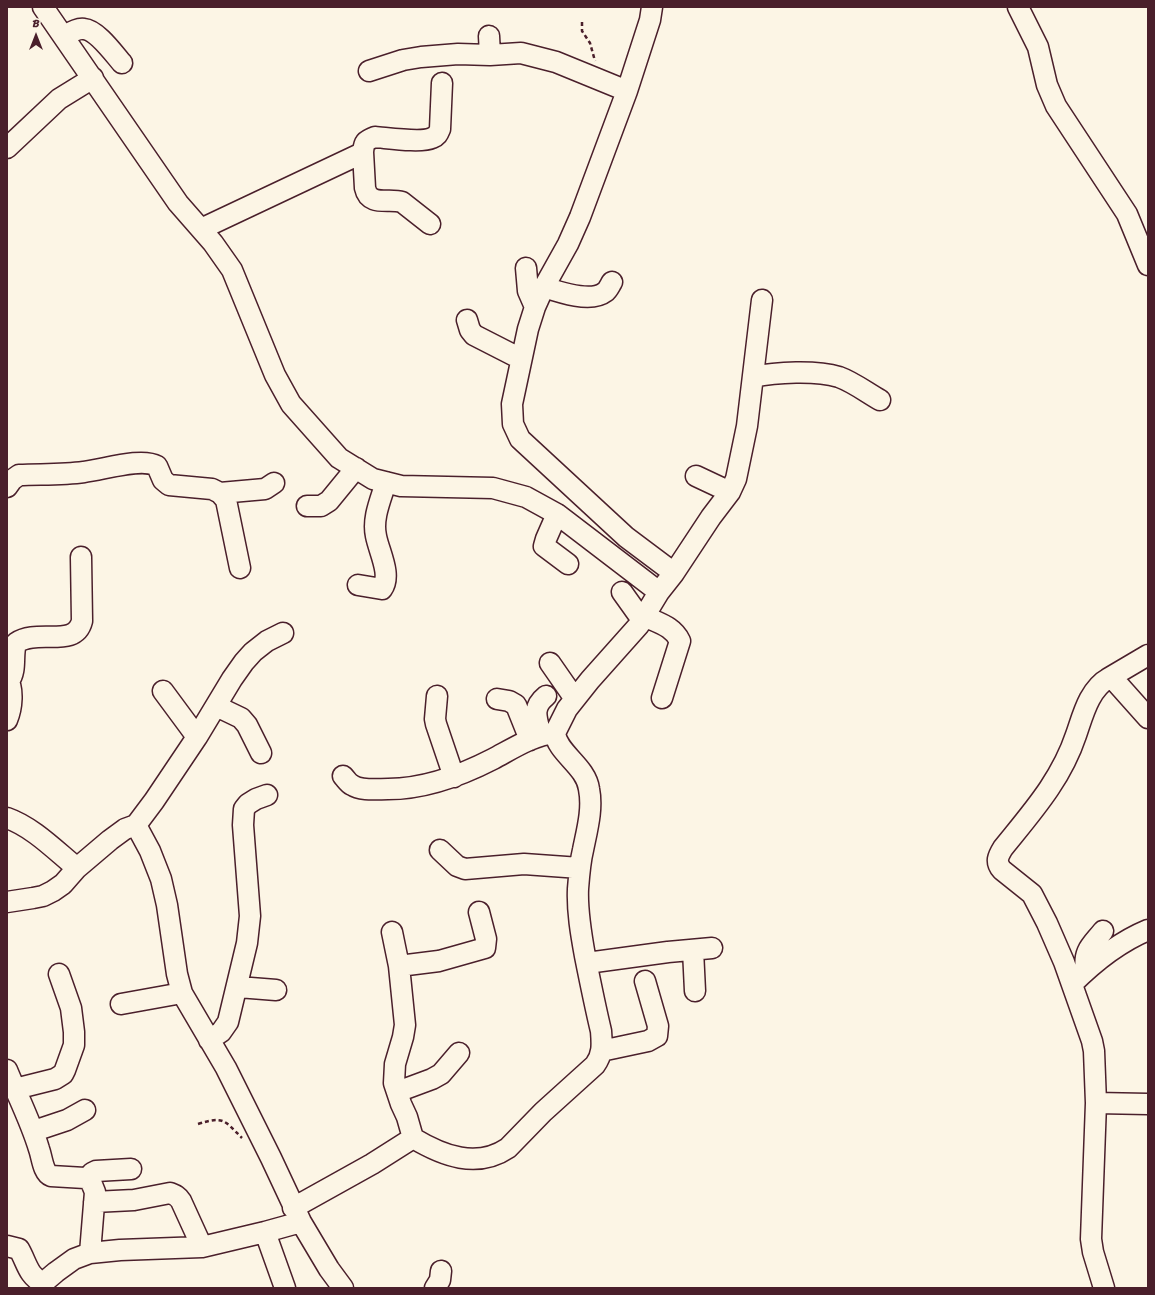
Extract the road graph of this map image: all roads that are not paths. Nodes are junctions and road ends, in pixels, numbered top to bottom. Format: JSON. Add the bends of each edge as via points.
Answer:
{"nodes":[{"id":1,"x":43,"y":7,"type":"edge"},
{"id":2,"x":652,"y":7,"type":"edge"},
{"id":3,"x":1018,"y":7,"type":"edge"},
{"id":4,"x":64,"y":36,"type":"junction"},
{"id":5,"x":122,"y":63,"type":"dead end"},
{"id":6,"x":369,"y":71,"type":"dead end"},
{"id":7,"x":93,"y":78,"type":"junction"},
{"id":8,"x":442,"y":83,"type":"dead end"},
{"id":9,"x":627,"y":91,"type":"junction"},
{"id":10,"x":7,"y":148,"type":"edge"},
{"id":11,"x":358,"y":155,"type":"junction"},
{"id":12,"x":430,"y":224,"type":"dead end"},
{"id":13,"x":201,"y":229,"type":"junction"},
{"id":14,"x":1148,"y":265,"type":"edge"},
{"id":15,"x":526,"y":268,"type":"dead end"},
{"id":16,"x":612,"y":282,"type":"dead end"},
{"id":17,"x":544,"y":287,"type":"junction"},
{"id":18,"x":762,"y":300,"type":"dead end"},
{"id":19,"x":535,"y":308,"type":"junction"},
{"id":20,"x":468,"y":320,"type":"dead end"},
{"id":21,"x":521,"y":359,"type":"junction"},
{"id":22,"x":753,"y":377,"type":"junction"},
{"id":23,"x":880,"y":400,"type":"dead end"},
{"id":24,"x":356,"y":468,"type":"junction"},
{"id":25,"x":696,"y":476,"type":"dead end"},
{"id":26,"x":386,"y":482,"type":"junction"},
{"id":27,"x":274,"y":483,"type":"dead end"},
{"id":28,"x":7,"y":487,"type":"edge"},
{"id":29,"x":730,"y":492,"type":"junction"},
{"id":30,"x":220,"y":493,"type":"junction"},
{"id":31,"x":307,"y":506,"type":"dead end"},
{"id":32,"x":557,"y":514,"type":"junction"},
{"id":33,"x":81,"y":557,"type":"dead end"},
{"id":34,"x":568,"y":564,"type":"dead end"},
{"id":35,"x":240,"y":568,"type":"dead end"},
{"id":36,"x":667,"y":582,"type":"junction"},
{"id":37,"x":358,"y":585,"type":"dead end"},
{"id":38,"x":622,"y":592,"type":"dead end"},
{"id":39,"x":653,"y":621,"type":"junction"},
{"id":40,"x":283,"y":633,"type":"dead end"},
{"id":41,"x":1148,"y":655,"type":"edge"},
{"id":42,"x":550,"y":663,"type":"dead end"},
{"id":43,"x":10,"y":676,"type":"edge"},
{"id":44,"x":1109,"y":678,"type":"junction"},
{"id":45,"x":162,"y":691,"type":"dead end"},
{"id":46,"x":436,"y":696,"type":"dead end"},
{"id":47,"x":546,"y":696,"type":"dead end"},
{"id":48,"x":662,"y":698,"type":"dead end"},
{"id":49,"x":497,"y":699,"type":"dead end"},
{"id":50,"x":575,"y":700,"type":"junction"},
{"id":51,"x":216,"y":706,"type":"junction"},
{"id":52,"x":1148,"y":718,"type":"edge"},
{"id":53,"x":7,"y":720,"type":"edge"},
{"id":54,"x":542,"y":736,"type":"junction"},
{"id":55,"x":197,"y":737,"type":"junction"},
{"id":56,"x":261,"y":753,"type":"dead end"},
{"id":57,"x":343,"y":776,"type":"dead end"},
{"id":58,"x":454,"y":776,"type":"junction"},
{"id":59,"x":267,"y":795,"type":"dead end"},
{"id":60,"x":7,"y":818,"type":"edge"},
{"id":61,"x":136,"y":825,"type":"junction"},
{"id":62,"x":440,"y":850,"type":"dead end"},
{"id":63,"x":77,"y":868,"type":"junction"},
{"id":64,"x":580,"y":868,"type":"junction"},
{"id":65,"x":7,"y":902,"type":"edge"},
{"id":66,"x":479,"y":912,"type":"dead end"},
{"id":67,"x":1148,"y":930,"type":"edge"},
{"id":68,"x":1103,"y":931,"type":"dead end"},
{"id":69,"x":392,"y":932,"type":"dead end"},
{"id":70,"x":587,"y":962,"type":"junction"},
{"id":71,"x":399,"y":966,"type":"junction"},
{"id":72,"x":1086,"y":970,"type":"junction"},
{"id":73,"x":59,"y":974,"type":"dead end"},
{"id":74,"x":645,"y":981,"type":"dead end"},
{"id":75,"x":1072,"y":984,"type":"junction"},
{"id":76,"x":238,"y":986,"type":"junction"},
{"id":77,"x":276,"y":990,"type":"dead end"},
{"id":78,"x":695,"y":990,"type":"dead end"},
{"id":79,"x":182,"y":992,"type":"junction"},
{"id":80,"x":121,"y":1004,"type":"dead end"},
{"id":81,"x":209,"y":1040,"type":"junction"},
{"id":82,"x":601,"y":1051,"type":"junction"},
{"id":83,"x":459,"y":1053,"type":"dead end"},
{"id":84,"x":7,"y":1070,"type":"edge"},
{"id":85,"x":14,"y":1089,"type":"junction"},
{"id":86,"x":397,"y":1092,"type":"junction"},
{"id":87,"x":1096,"y":1103,"type":"junction"},
{"id":88,"x":1148,"y":1104,"type":"edge"},
{"id":89,"x":85,"y":1110,"type":"dead end"},
{"id":90,"x":34,"y":1131,"type":"junction"},
{"id":91,"x":413,"y":1138,"type":"junction"},
{"id":92,"x":131,"y":1169,"type":"dead end"},
{"id":93,"x":88,"y":1179,"type":"junction"},
{"id":94,"x":94,"y":1202,"type":"junction"},
{"id":95,"x":297,"y":1215,"type":"junction"},
{"id":96,"x":265,"y":1232,"type":"junction"},
{"id":97,"x":7,"y":1246,"type":"edge"},
{"id":98,"x":202,"y":1247,"type":"junction"},
{"id":99,"x":90,"y":1253,"type":"junction"},
{"id":100,"x":42,"y":1285,"type":"edge"},
{"id":101,"x":285,"y":1288,"type":"edge"},
{"id":102,"x":343,"y":1288,"type":"edge"},
{"id":103,"x":1104,"y":1288,"type":"edge"}],
"edges":[{"from":1,"to":4,"type":"street"},
{"from":2,"to":9,"type":"street"},
{"from":3,"to":14,"type":"street","via":[[1038,47],[1047,85],[1056,106],[1127,214]]},
{"from":4,"to":5,"type":"street","via":[[73,30],[85,29],[93,32]]},
{"from":4,"to":7,"type":"street"},
{"from":6,"to":9,"type":"street","via":[[404,60],[458,54],[489,46],[556,62]]},
{"from":7,"to":10,"type":"street","via":[[59,99]]},
{"from":7,"to":13,"type":"street","via":[[178,203]]},
{"from":8,"to":11,"type":"street","via":[[440,129],[437,135],[420,140],[375,137],[364,143]]},
{"from":9,"to":17,"type":"street","via":[[580,217]]},
{"from":11,"to":12,"type":"street","via":[[368,196],[376,200],[402,202]]},
{"from":11,"to":13,"type":"street"},
{"from":13,"to":24,"type":"street","via":[[232,270],[275,374],[291,404],[339,458]]},
{"from":15,"to":19,"type":"street","via":[[528,291]]},
{"from":16,"to":17,"type":"street","via":[[606,292],[585,297],[567,295]]},
{"from":17,"to":19,"type":"street"},
{"from":18,"to":22,"type":"street"},
{"from":19,"to":21,"type":"street"},
{"from":20,"to":21,"type":"street","via":[[474,335]]},
{"from":21,"to":36,"type":"street","via":[[512,404],[513,424],[520,439],[626,537]]},
{"from":22,"to":23,"type":"street","via":[[781,372],[838,377]]},
{"from":22,"to":29,"type":"street","via":[[747,426],[736,479]]},
{"from":24,"to":26,"type":"street","via":[[373,479]]},
{"from":24,"to":31,"type":"street","via":[[329,501],[321,506]]},
{"from":25,"to":29,"type":"street"},
{"from":26,"to":32,"type":"street","via":[[401,486],[493,488],[526,498]]},
{"from":26,"to":37,"type":"street","via":[[374,526],[386,572],[386,584],[382,589]]},
{"from":27,"to":30,"type":"street","via":[[265,489]]},
{"from":28,"to":30,"type":"street","via":[[19,475],[84,472],[151,463],[157,466],[162,480],[169,485],[212,489]]},
{"from":29,"to":36,"type":"street"},
{"from":30,"to":35,"type":"street","via":[[226,500]]},
{"from":32,"to":34,"type":"street","via":[[544,546]]},
{"from":32,"to":36,"type":"street"},
{"from":33,"to":43,"type":"street","via":[[81,627],[74,634],[67,636],[39,636],[16,643]]},
{"from":36,"to":39,"type":"street"},
{"from":38,"to":39,"type":"street"},
{"from":39,"to":48,"type":"street","via":[[676,633],[680,641]]},
{"from":39,"to":50,"type":"street","via":[[639,625]]},
{"from":40,"to":51,"type":"street","via":[[267,641],[244,662]]},
{"from":41,"to":44,"type":"street"},
{"from":42,"to":50,"type":"street"},
{"from":43,"to":53,"type":"street","via":[[10,713]]},
{"from":44,"to":52,"type":"street","via":[[1119,685]]},
{"from":44,"to":75,"type":"street","via":[[1101,684],[1090,700],[1065,764],[1003,848],[997,862],[1002,870],[1032,894],[1053,936]]},
{"from":45,"to":55,"type":"street"},
{"from":46,"to":58,"type":"street","via":[[436,724]]},
{"from":47,"to":54,"type":"street","via":[[539,702],[536,711]]},
{"from":49,"to":54,"type":"street","via":[[516,705]]},
{"from":50,"to":54,"type":"street"},
{"from":51,"to":55,"type":"street"},
{"from":51,"to":56,"type":"street","via":[[241,718]]},
{"from":54,"to":58,"type":"street"},
{"from":54,"to":64,"type":"street","via":[[558,742],[584,773],[589,788],[591,799]]},
{"from":55,"to":61,"type":"street"},
{"from":57,"to":58,"type":"street","via":[[359,788],[404,789],[439,782]]},
{"from":59,"to":76,"type":"street","via":[[248,804],[244,809],[250,916]]},
{"from":60,"to":63,"type":"street","via":[[47,843]]},
{"from":61,"to":63,"type":"street","via":[[125,829]]},
{"from":61,"to":79,"type":"street","via":[[161,879]]},
{"from":62,"to":64,"type":"street","via":[[457,866],[465,869],[524,864]]},
{"from":63,"to":65,"type":"street","via":[[63,884],[43,896]]},
{"from":64,"to":70,"type":"street","via":[[578,904]]},
{"from":66,"to":71,"type":"street","via":[[486,940],[484,948],[439,961]]},
{"from":67,"to":72,"type":"street","via":[[1120,944]]},
{"from":68,"to":72,"type":"street","via":[[1086,953]]},
{"from":69,"to":71,"type":"street"},
{"from":70,"to":78,"type":"street","via":[[702,949]]},
{"from":70,"to":82,"type":"street","via":[[601,1031]]},
{"from":71,"to":86,"type":"street","via":[[405,1025],[394,1076]]},
{"from":72,"to":75,"type":"street"},
{"from":73,"to":85,"type":"street","via":[[71,1008],[74,1032],[74,1045],[65,1070],[55,1079]]},
{"from":74,"to":82,"type":"street","via":[[658,1026],[657,1036],[648,1041]]},
{"from":75,"to":87,"type":"street","via":[[1094,1051]]},
{"from":76,"to":77,"type":"street"},
{"from":76,"to":81,"type":"street","via":[[225,1028]]},
{"from":79,"to":80,"type":"street"},
{"from":79,"to":81,"type":"street"},
{"from":81,"to":95,"type":"street","via":[[271,1158]]},
{"from":82,"to":91,"type":"street","via":[[600,1058],[594,1065],[542,1112],[508,1148],[496,1155],[476,1160],[461,1158],[431,1149]]},
{"from":83,"to":86,"type":"street","via":[[441,1074]]},
{"from":84,"to":85,"type":"street"},
{"from":85,"to":90,"type":"street"},
{"from":86,"to":91,"type":"street"},
{"from":87,"to":88,"type":"street"},
{"from":87,"to":103,"type":"street","via":[[1091,1239]]},
{"from":89,"to":90,"type":"street","via":[[67,1120]]},
{"from":90,"to":93,"type":"street","via":[[47,1174]]},
{"from":91,"to":95,"type":"street"},
{"from":92,"to":93,"type":"street","via":[[96,1171]]},
{"from":93,"to":94,"type":"street","via":[[94,1192]]},
{"from":94,"to":98,"type":"street","via":[[174,1194],[181,1200]]},
{"from":94,"to":99,"type":"street"},
{"from":95,"to":96,"type":"street"},
{"from":95,"to":102,"type":"street"},
{"from":96,"to":98,"type":"street"},
{"from":96,"to":101,"type":"street"},
{"from":97,"to":100,"type":"street","via":[[19,1249],[31,1274]]},
{"from":98,"to":99,"type":"street"},
{"from":99,"to":100,"type":"street","via":[[74,1259]]}]}
